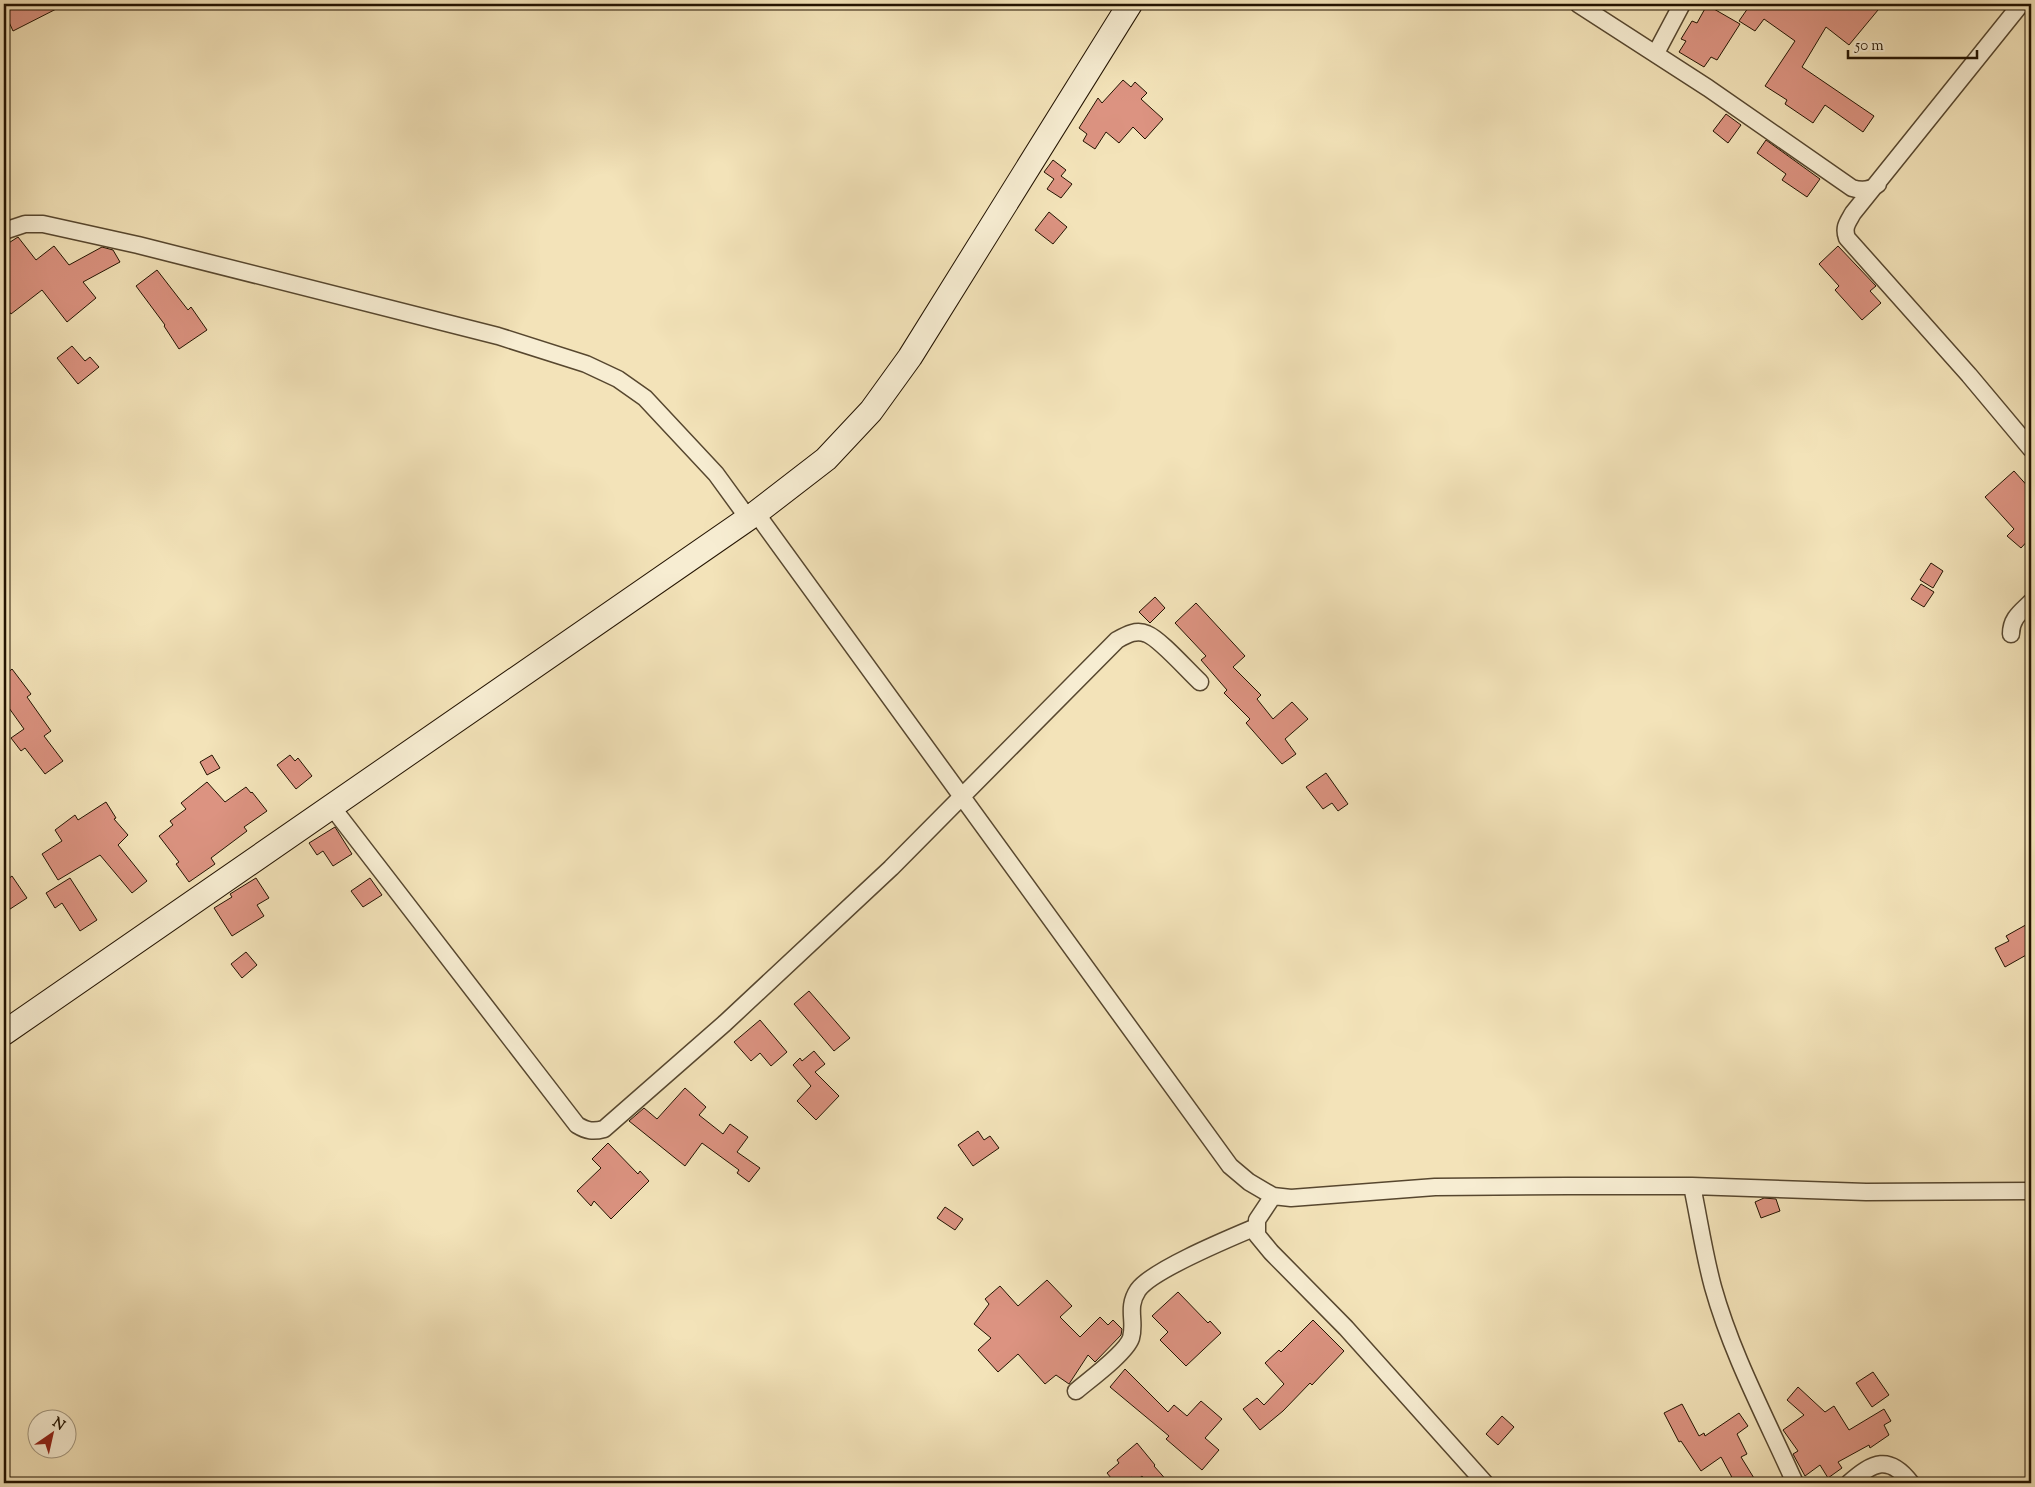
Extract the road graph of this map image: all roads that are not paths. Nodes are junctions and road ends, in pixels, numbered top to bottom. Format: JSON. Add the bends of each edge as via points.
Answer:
{"nodes":[{"id":1,"x":1130,"y":4,"type":"edge"},
{"id":2,"x":1578,"y":4,"type":"edge"},
{"id":3,"x":1682,"y":4,"type":"edge"},
{"id":4,"x":2022,"y":4,"type":"edge"},
{"id":5,"x":1656,"y":53,"type":"junction"},
{"id":6,"x":1879,"y":182,"type":"junction"},
{"id":7,"x":4,"y":231,"type":"edge"},
{"id":8,"x":2031,"y":449,"type":"edge"},
{"id":9,"x":752,"y":515,"type":"junction"},
{"id":10,"x":2031,"y":602,"type":"edge"},
{"id":11,"x":2011,"y":634,"type":"dead end"},
{"id":12,"x":1200,"y":682,"type":"dead end"},
{"id":13,"x":962,"y":797,"type":"junction"},
{"id":14,"x":332,"y":807,"type":"junction"},
{"id":15,"x":4,"y":1033,"type":"edge"},
{"id":16,"x":1692,"y":1186,"type":"junction"},
{"id":17,"x":2031,"y":1191,"type":"edge"},
{"id":18,"x":1273,"y":1196,"type":"junction"},
{"id":19,"x":1256,"y":1227,"type":"junction"},
{"id":20,"x":1076,"y":1391,"type":"dead end"},
{"id":21,"x":1485,"y":1483,"type":"edge"},
{"id":22,"x":1795,"y":1483,"type":"edge"},
{"id":23,"x":1849,"y":1483,"type":"edge"},
{"id":24,"x":1911,"y":1483,"type":"edge"}],
"edges":[{"from":1,"to":9,"type":"main road","via":[[910,358],[871,412],[826,459]]},
{"from":2,"to":5,"type":"street"},
{"from":3,"to":5,"type":"street"},
{"from":4,"to":6,"type":"street"},
{"from":5,"to":6,"type":"street","via":[[1852,188],[1861,191]]},
{"from":6,"to":8,"type":"street","via":[[1846,225],[1847,238]]},
{"from":7,"to":9,"type":"street","via":[[25,224],[43,224],[138,245],[498,336],[586,364],[618,379],[645,398]]},
{"from":9,"to":13,"type":"street"},
{"from":9,"to":14,"type":"main road"},
{"from":10,"to":11,"type":"street","via":[[2014,618]]},
{"from":12,"to":13,"type":"street","via":[[1146,633],[1128,634],[1117,640]]},
{"from":13,"to":14,"type":"street","via":[[725,1023],[604,1129],[595,1131],[576,1125]]},
{"from":13,"to":18,"type":"street","via":[[1230,1166]]},
{"from":14,"to":15,"type":"main road"},
{"from":16,"to":17,"type":"street","via":[[1866,1192]]},
{"from":16,"to":18,"type":"street","via":[[1435,1187],[1313,1197]]},
{"from":16,"to":22,"type":"street","via":[[1713,1286],[1730,1339]]},
{"from":18,"to":19,"type":"street"},
{"from":19,"to":20,"type":"street","via":[[1159,1273],[1139,1289],[1131,1303],[1132,1331],[1125,1349]]},
{"from":19,"to":21,"type":"street","via":[[1257,1235],[1271,1252],[1346,1328]]},
{"from":23,"to":24,"type":"street","via":[[1876,1464],[1890,1464]]}]}
